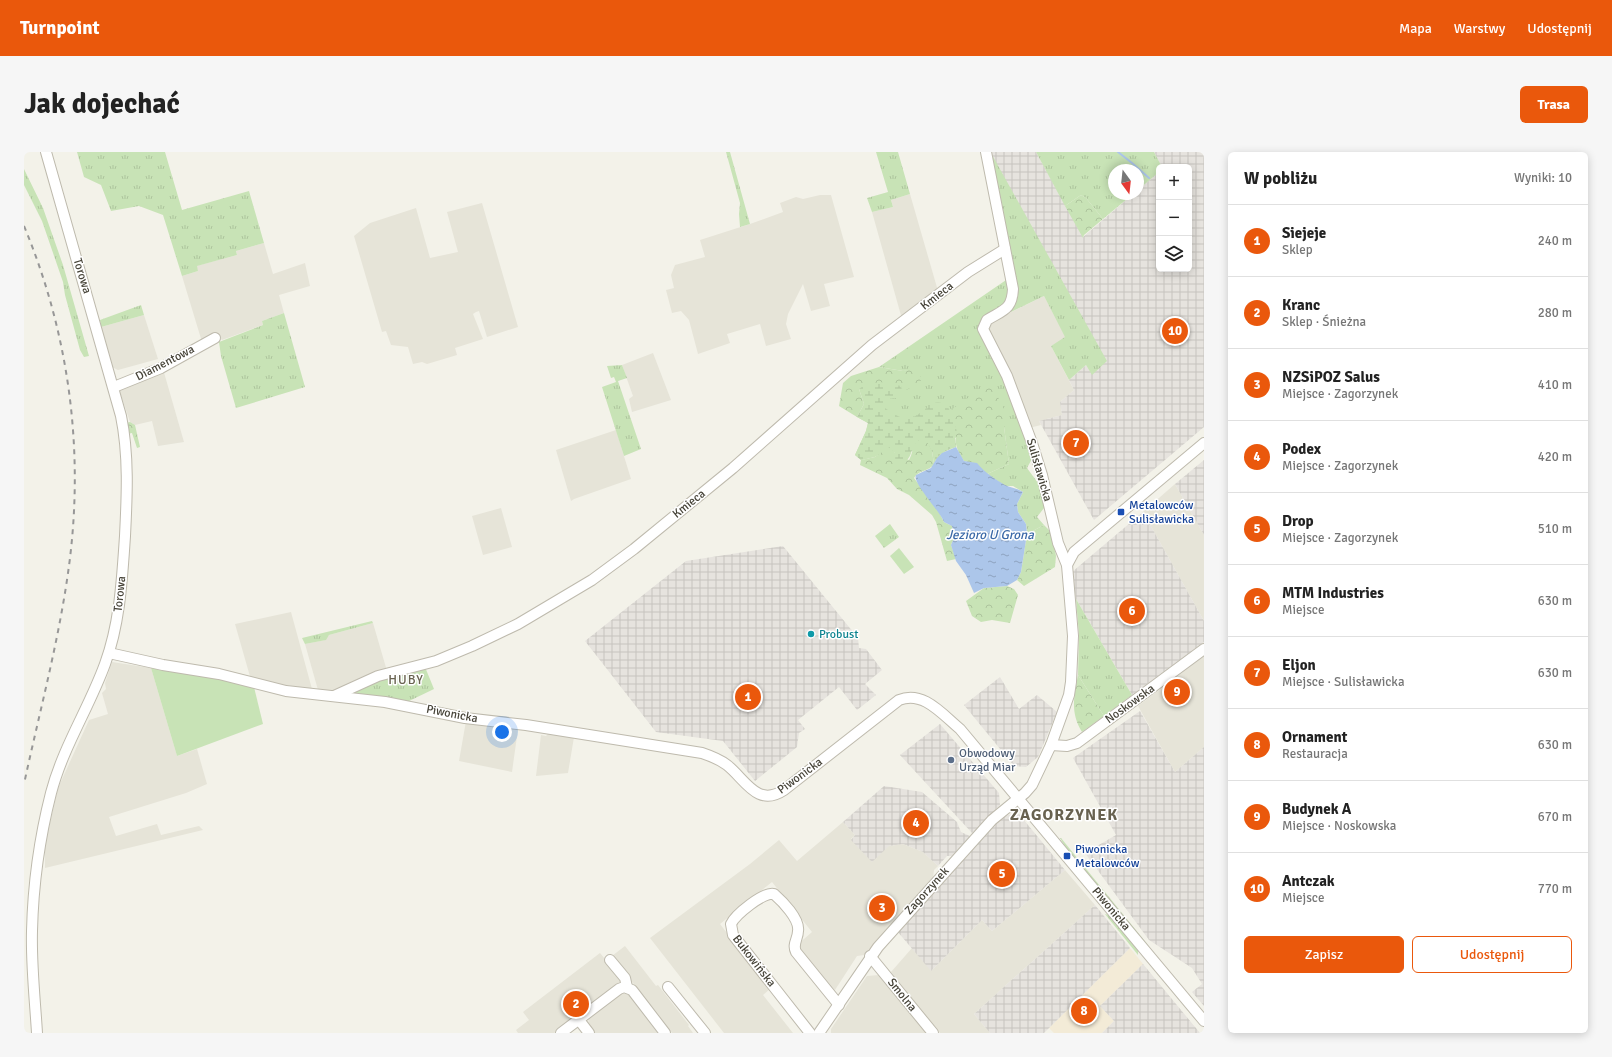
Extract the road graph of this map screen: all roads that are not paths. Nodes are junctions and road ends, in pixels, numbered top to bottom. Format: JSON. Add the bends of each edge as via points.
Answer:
{"nodes":[{"id":1,"x":46,"y":152,"type":"edge"},
{"id":2,"x":986,"y":152,"type":"edge"},
{"id":3,"x":1005,"y":249,"type":"junction"},
{"id":4,"x":215,"y":338,"type":"dead end"},
{"id":5,"x":114,"y":387,"type":"junction"},
{"id":6,"x":1204,"y":443,"type":"edge"},
{"id":7,"x":1067,"y":565,"type":"junction"},
{"id":8,"x":1204,"y":649,"type":"edge"},
{"id":9,"x":109,"y":653,"type":"junction"},
{"id":10,"x":334,"y":696,"type":"junction"},
{"id":11,"x":1051,"y":745,"type":"junction"},
{"id":12,"x":1019,"y":798,"type":"junction"},
{"id":13,"x":870,"y":956,"type":"junction"},
{"id":14,"x":610,"y":960,"type":"dead end"},
{"id":15,"x":627,"y":987,"type":"junction"},
{"id":16,"x":668,"y":987,"type":"dead end"},
{"id":17,"x":839,"y":1004,"type":"junction"},
{"id":18,"x":579,"y":1020,"type":"junction"},
{"id":19,"x":1204,"y":1021,"type":"edge"},
{"id":20,"x":37,"y":1033,"type":"edge"},
{"id":21,"x":561,"y":1033,"type":"edge"},
{"id":22,"x":589,"y":1033,"type":"edge"},
{"id":23,"x":665,"y":1033,"type":"edge"},
{"id":24,"x":704,"y":1033,"type":"edge"},
{"id":25,"x":817,"y":1033,"type":"edge"},
{"id":26,"x":933,"y":1033,"type":"edge"}],
"edges":[{"from":1,"to":5,"type":"street","name":"Torowa"},
{"from":2,"to":3,"type":"street","name":"Sulisławicka"},
{"from":3,"to":7,"type":"street","name":"Sulisławicka","via":[[1013,281],[1011,302],[1006,309],[987,320],[983,329],[1007,376],[1032,443],[1058,543]]},
{"from":3,"to":10,"type":"street","name":"Kmieca","via":[[968,272],[872,345],[733,468],[592,580],[518,624],[472,646],[436,661],[378,676]]},
{"from":4,"to":5,"type":"street","name":"Diamentowa","via":[[161,368]]},
{"from":5,"to":9,"type":"street","name":"Torowa","via":[[125,435],[127,496],[121,601]]},
{"from":6,"to":7,"type":"street","via":[[1074,552]]},
{"from":7,"to":11,"type":"street","name":"Sulisławicka","via":[[1072,636],[1071,682],[1064,711]]},
{"from":8,"to":11,"type":"street","name":"Noskowska","via":[[1077,743],[1067,746]]},
{"from":9,"to":10,"type":"street","name":"Piwonicka","via":[[170,667],[219,674],[286,691]]},
{"from":9,"to":20,"type":"street","name":"Torowa","via":[[95,689],[65,750],[51,794],[45,824],[32,931]]},
{"from":10,"to":12,"type":"street","name":"Piwonicka","via":[[386,702],[465,718],[526,724],[702,753],[720,760],[757,793],[769,796],[784,790],[898,700],[918,698],[933,706],[960,729]]},
{"from":11,"to":12,"type":"street","name":"Sulisławicka","via":[[1036,779]]},
{"from":12,"to":13,"type":"street","name":"Zagorzynek","via":[[992,820]]},
{"from":12,"to":19,"type":"street","name":"Piwonicka"},
{"from":13,"to":17,"type":"street","name":"Zagorzynek"},
{"from":13,"to":26,"type":"street","name":"Smolna"},
{"from":14,"to":15,"type":"street","via":[[625,978]]},
{"from":15,"to":18,"type":"street","via":[[619,989]]},
{"from":15,"to":23,"type":"street"},
{"from":16,"to":24,"type":"street"},
{"from":17,"to":25,"type":"street","name":"Zagorzynek"},
{"from":17,"to":25,"type":"street","name":"Bukowińska","via":[[796,952],[794,945],[798,924],[774,894],[766,893],[734,918],[731,924],[733,935]]},
{"from":18,"to":21,"type":"street"},
{"from":18,"to":22,"type":"street"}]}
